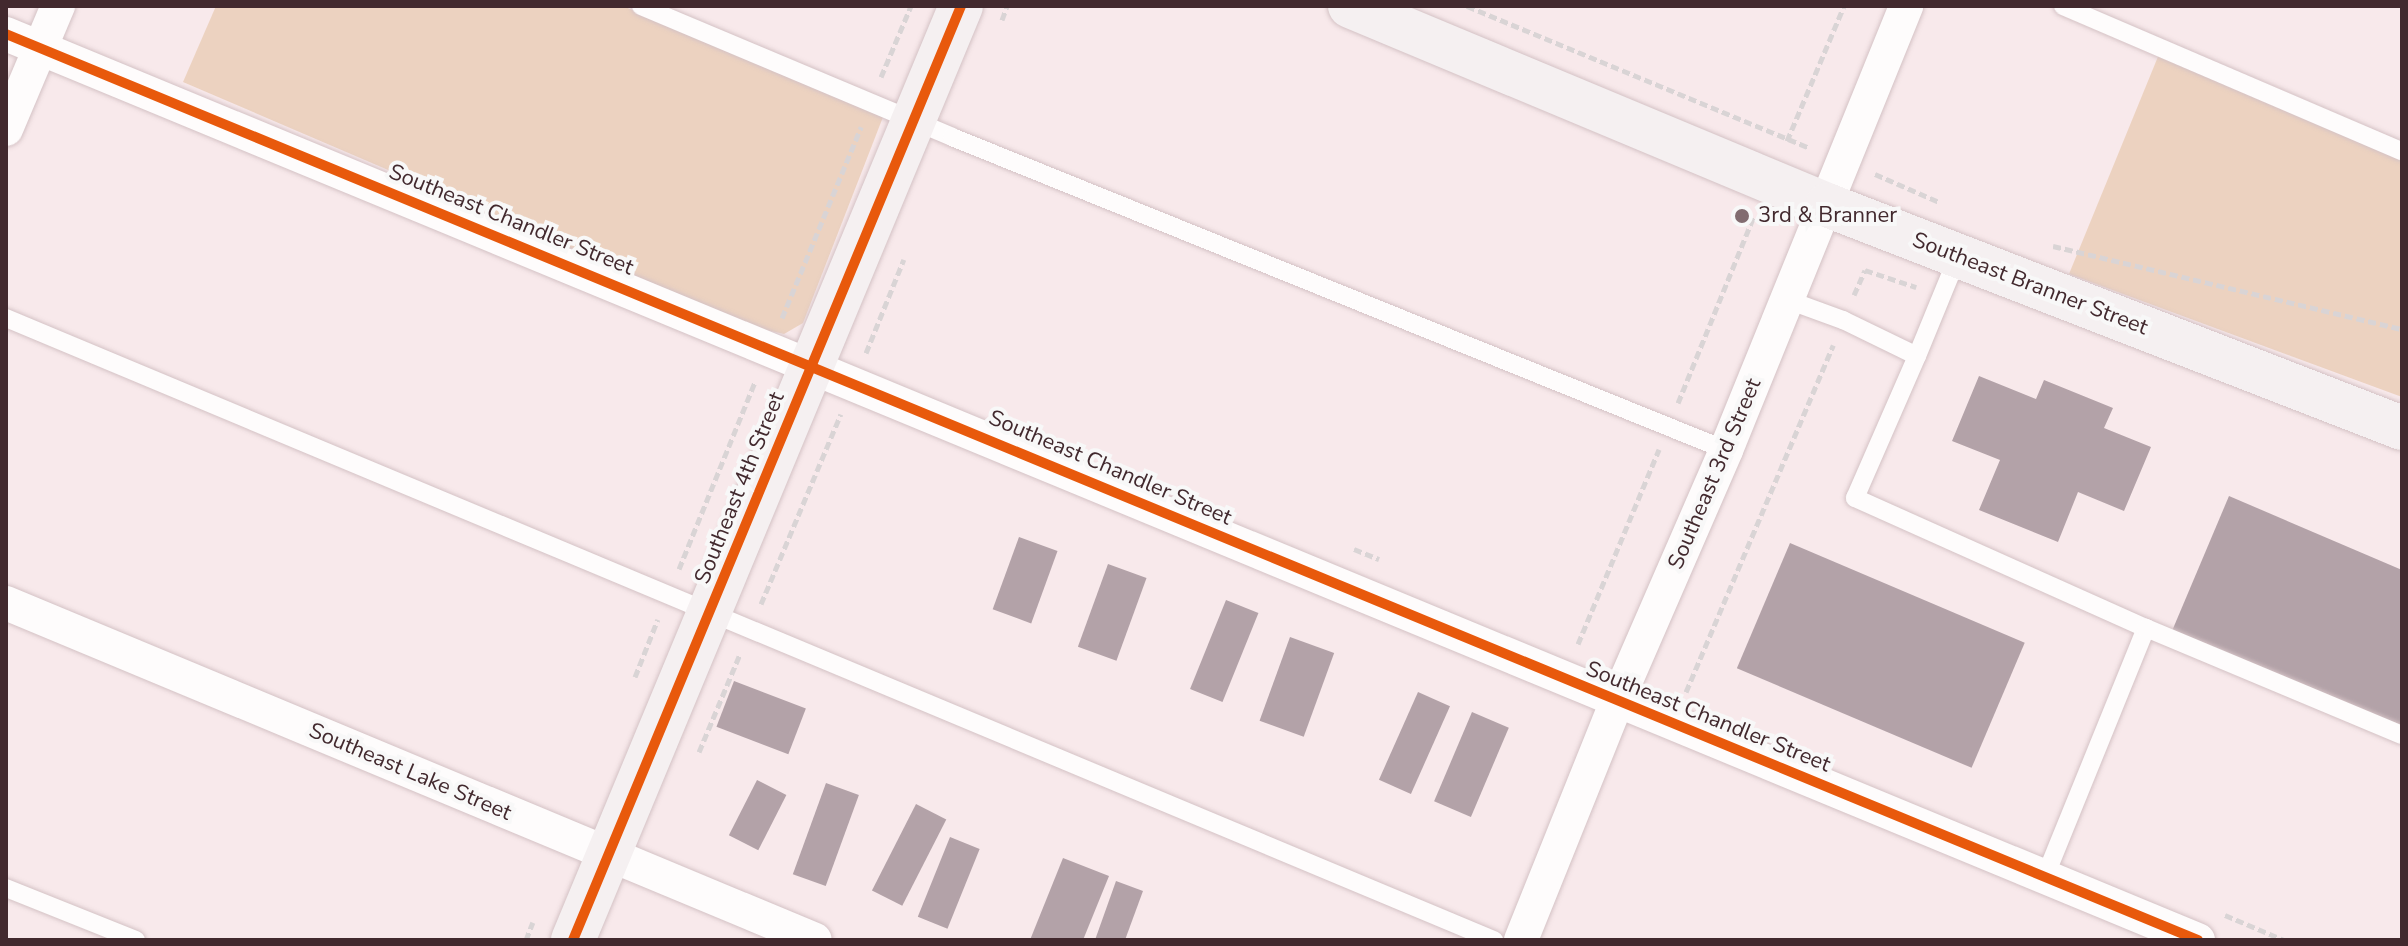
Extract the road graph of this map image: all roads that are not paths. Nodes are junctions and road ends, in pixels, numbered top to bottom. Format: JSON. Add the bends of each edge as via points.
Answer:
{"nodes":[{"id":1,"x":58,"y":6,"type":"edge"},
{"id":2,"x":641,"y":6,"type":"edge"},
{"id":3,"x":961,"y":6,"type":"edge"},
{"id":4,"x":1350,"y":6,"type":"edge"},
{"id":5,"x":1906,"y":6,"type":"edge"},
{"id":6,"x":2063,"y":6,"type":"edge"},
{"id":7,"x":6,"y":34,"type":"edge"},
{"id":8,"x":40,"y":48,"type":"junction"},
{"id":9,"x":914,"y":120,"type":"junction"},
{"id":10,"x":6,"y":129,"type":"edge"},
{"id":11,"x":2402,"y":151,"type":"edge"},
{"id":12,"x":1827,"y":205,"type":"junction"},
{"id":13,"x":1958,"y":256,"type":"junction"},
{"id":14,"x":1788,"y":300,"type":"junction"},
{"id":15,"x":6,"y":318,"type":"edge"},
{"id":16,"x":1917,"y":356,"type":"junction"},
{"id":17,"x":811,"y":366,"type":"junction"},
{"id":18,"x":2402,"y":428,"type":"edge"},
{"id":19,"x":1726,"y":450,"type":"junction"},
{"id":20,"x":6,"y":603,"type":"edge"},
{"id":21,"x":710,"y":610,"type":"junction"},
{"id":22,"x":2146,"y":628,"type":"junction"},
{"id":23,"x":1617,"y":701,"type":"junction"},
{"id":24,"x":2402,"y":735,"type":"edge"},
{"id":25,"x":610,"y":853,"type":"junction"},
{"id":26,"x":2045,"y":877,"type":"junction"},
{"id":27,"x":6,"y":888,"type":"edge"},
{"id":28,"x":136,"y":940,"type":"edge"},
{"id":29,"x":573,"y":940,"type":"edge"},
{"id":30,"x":815,"y":940,"type":"edge"},
{"id":31,"x":1494,"y":940,"type":"edge"},
{"id":32,"x":1521,"y":940,"type":"edge"},
{"id":33,"x":2198,"y":940,"type":"edge"}],
"edges":[{"from":1,"to":8,"type":"street"},
{"from":2,"to":9,"type":"lane"},
{"from":3,"to":9,"type":"main road","name":"Southeast 4th Street"},
{"from":4,"to":12,"type":"main road","name":"Southeast Branner Street"},
{"from":5,"to":12,"type":"street","name":"Southeast 3rd Street"},
{"from":6,"to":11,"type":"lane"},
{"from":7,"to":8,"type":"street","name":"Southeast Chandler Street"},
{"from":8,"to":10,"type":"street"},
{"from":8,"to":17,"type":"street","name":"Southeast Chandler Street"},
{"from":9,"to":17,"type":"main road","name":"Southeast 4th Street"},
{"from":9,"to":19,"type":"lane"},
{"from":12,"to":13,"type":"main road","name":"Southeast Branner Street"},
{"from":12,"to":14,"type":"street","name":"Southeast 3rd Street"},
{"from":13,"to":16,"type":"lane"},
{"from":13,"to":18,"type":"main road","name":"Southeast Branner Street"},
{"from":14,"to":16,"type":"lane"},
{"from":14,"to":19,"type":"street","name":"Southeast 3rd Street"},
{"from":15,"to":21,"type":"lane"},
{"from":16,"to":22,"type":"lane","via":[[1855,498]]},
{"from":17,"to":21,"type":"main road","name":"Southeast 4th Street"},
{"from":17,"to":23,"type":"street","name":"Southeast Chandler Street"},
{"from":19,"to":23,"type":"street","name":"Southeast 3rd Street"},
{"from":20,"to":25,"type":"street","name":"Southeast Lake Street"},
{"from":21,"to":25,"type":"main road","name":"Southeast 4th Street"},
{"from":21,"to":31,"type":"lane"},
{"from":22,"to":24,"type":"lane"},
{"from":22,"to":26,"type":"lane"},
{"from":23,"to":26,"type":"street","name":"Southeast Chandler Street"},
{"from":23,"to":32,"type":"street","name":"Southeast 3rd Street"},
{"from":25,"to":29,"type":"main road","name":"Southeast 4th Street"},
{"from":25,"to":30,"type":"street","name":"Southeast Lake Street"},
{"from":26,"to":33,"type":"street","name":"Southeast Chandler Street"},
{"from":27,"to":28,"type":"lane"}]}
